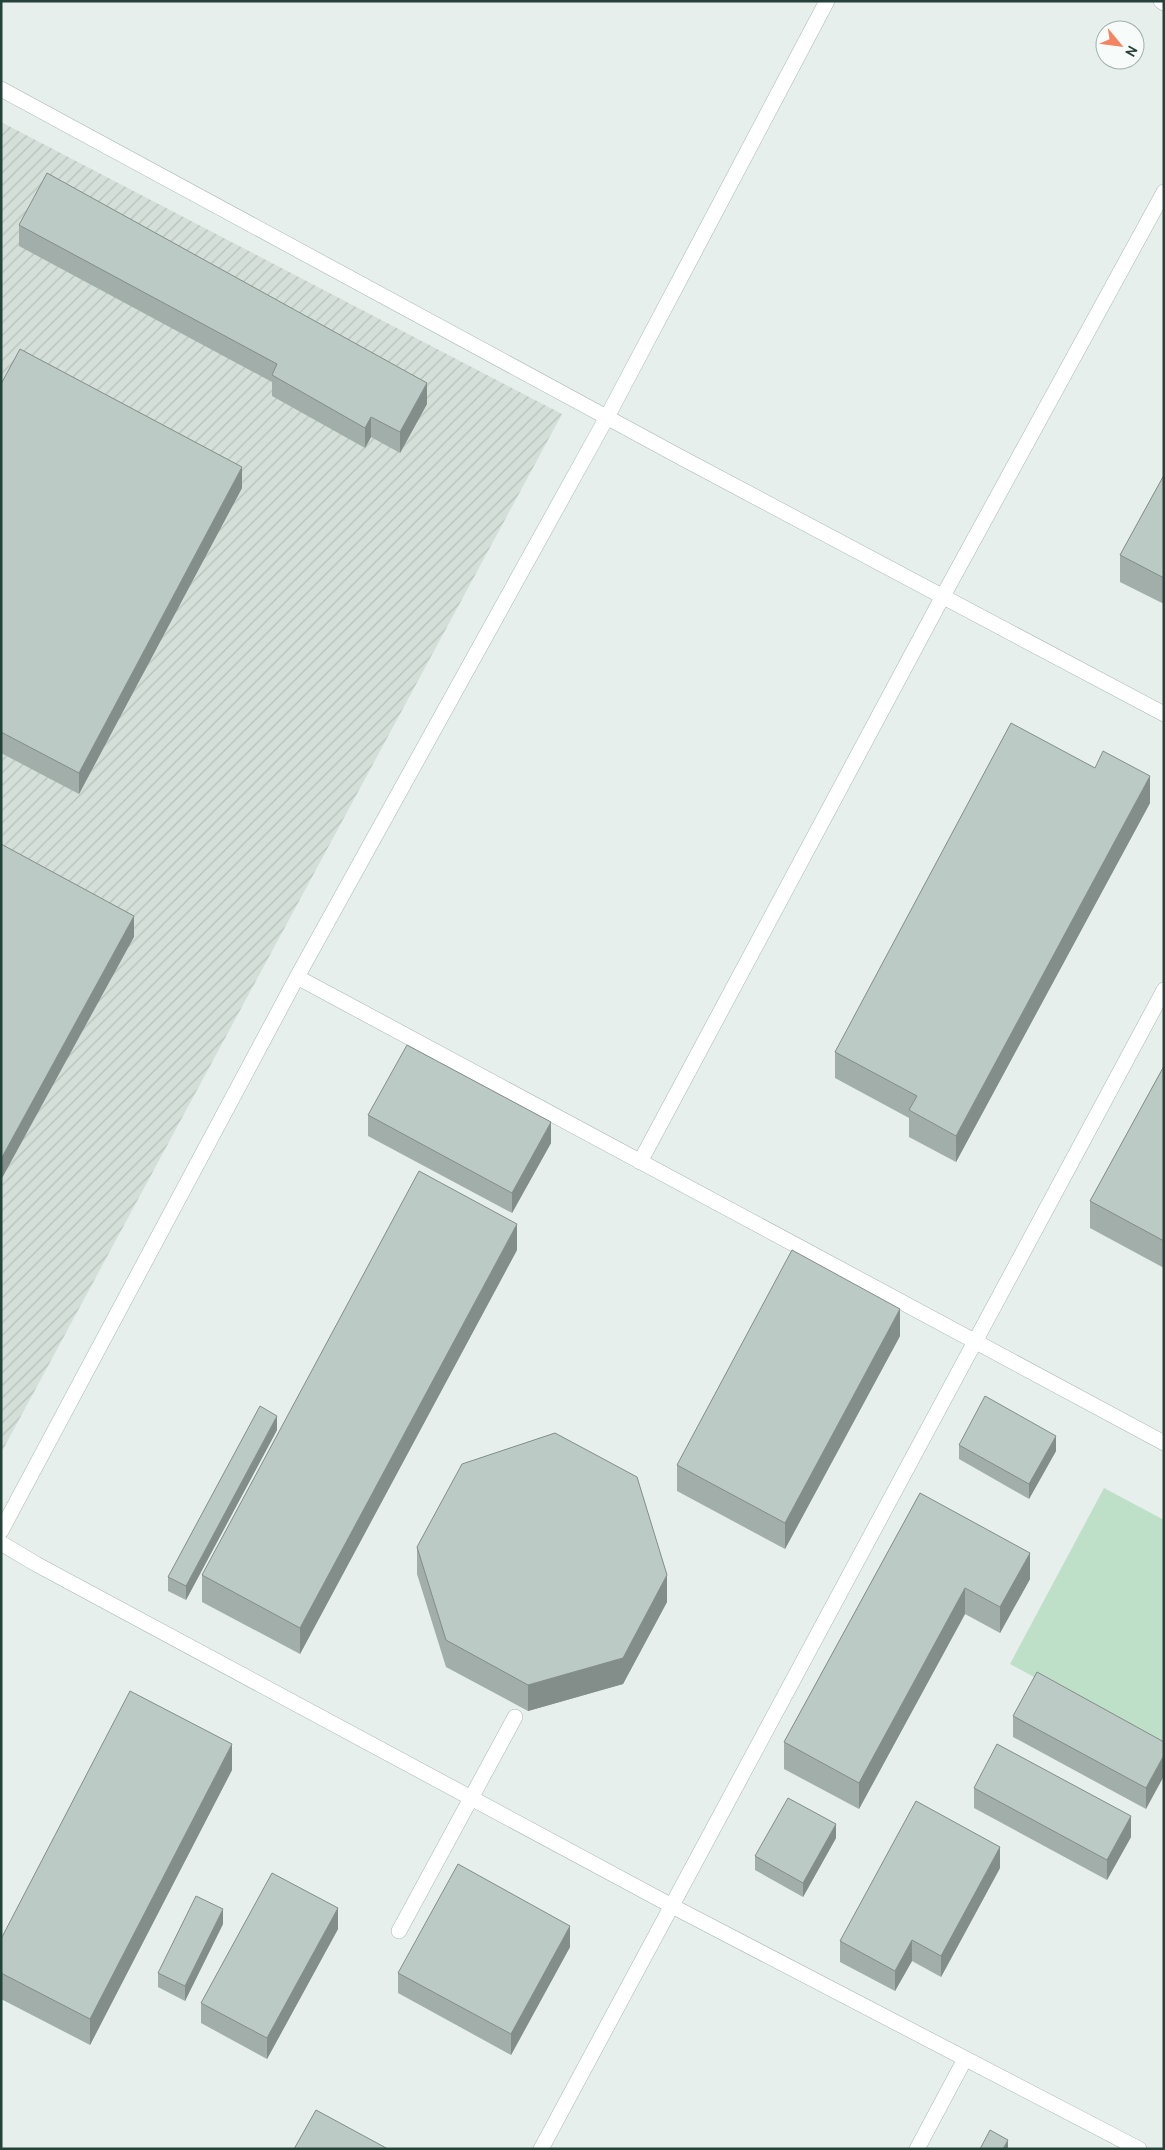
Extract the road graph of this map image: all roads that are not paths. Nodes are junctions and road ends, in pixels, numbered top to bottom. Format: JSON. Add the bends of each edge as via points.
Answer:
{"nodes":[{"id":1,"x":827,"y":1,"type":"edge"},
{"id":2,"x":1,"y":89,"type":"edge"},
{"id":3,"x":1164,"y":192,"type":"edge"},
{"id":4,"x":608,"y":416,"type":"junction"},
{"id":5,"x":943,"y":596,"type":"junction"},
{"id":6,"x":1164,"y":714,"type":"edge"},
{"id":7,"x":297,"y":977,"type":"junction"},
{"id":8,"x":1164,"y":990,"type":"edge"},
{"id":9,"x":640,"y":1162,"type":"junction"},
{"id":10,"x":974,"y":1342,"type":"junction"},
{"id":11,"x":1164,"y":1443,"type":"edge"},
{"id":12,"x":1,"y":1531,"type":"edge"},
{"id":13,"x":1,"y":1543,"type":"edge"},
{"id":14,"x":515,"y":1717,"type":"dead end"},
{"id":15,"x":471,"y":1798,"type":"junction"},
{"id":16,"x":672,"y":1906,"type":"junction"},
{"id":17,"x":400,"y":1931,"type":"dead end"},
{"id":18,"x":965,"y":2059,"type":"junction"},
{"id":19,"x":541,"y":2149,"type":"edge"},
{"id":20,"x":917,"y":2149,"type":"edge"},
{"id":21,"x":1138,"y":2149,"type":"edge"}],
"edges":[{"from":1,"to":4,"type":"street"},
{"from":2,"to":4,"type":"street"},
{"from":3,"to":5,"type":"street"},
{"from":4,"to":5,"type":"street"},
{"from":4,"to":7,"type":"street"},
{"from":5,"to":6,"type":"street"},
{"from":5,"to":9,"type":"street"},
{"from":7,"to":9,"type":"street"},
{"from":7,"to":12,"type":"street"},
{"from":8,"to":10,"type":"street"},
{"from":9,"to":10,"type":"street"},
{"from":10,"to":11,"type":"street"},
{"from":10,"to":16,"type":"street"},
{"from":13,"to":15,"type":"street"},
{"from":14,"to":15,"type":"street"},
{"from":15,"to":16,"type":"street"},
{"from":15,"to":17,"type":"street"},
{"from":16,"to":18,"type":"street"},
{"from":16,"to":19,"type":"street"},
{"from":18,"to":20,"type":"street"},
{"from":18,"to":21,"type":"street"}]}
